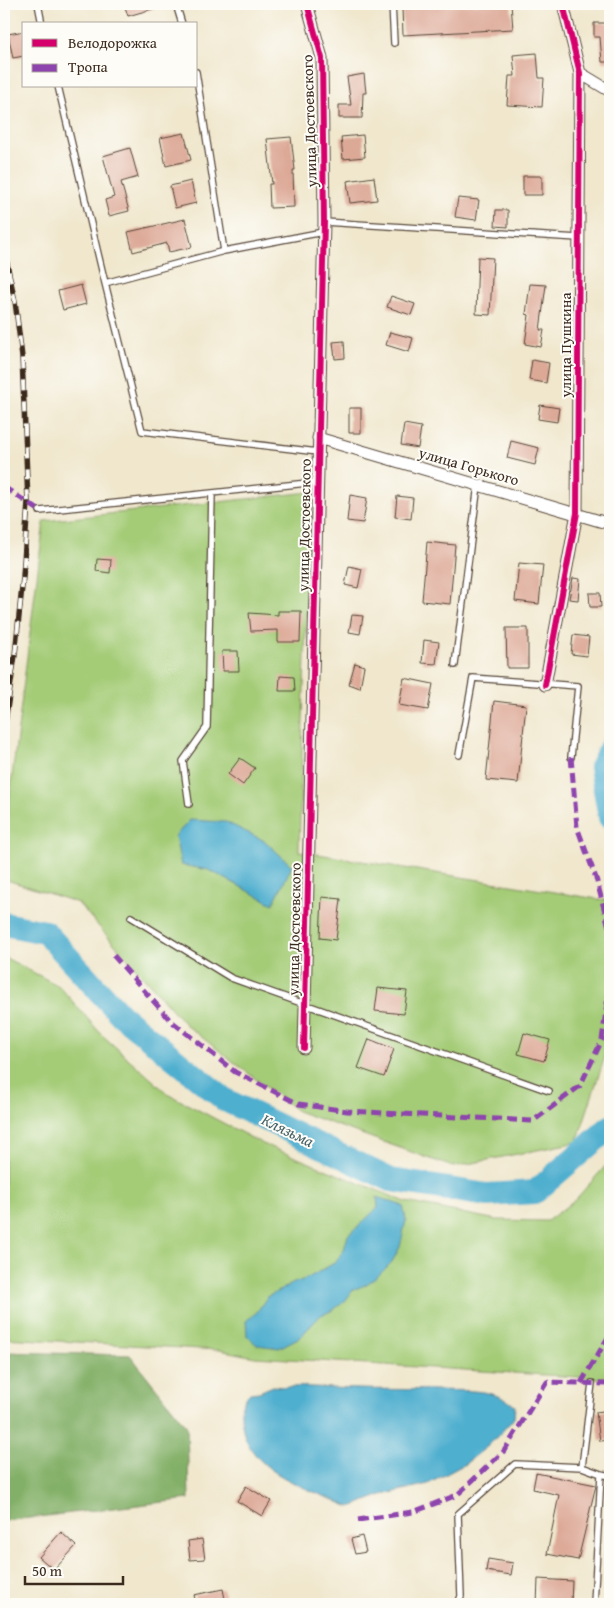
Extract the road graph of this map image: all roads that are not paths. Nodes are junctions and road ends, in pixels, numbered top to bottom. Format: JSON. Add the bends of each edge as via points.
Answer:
{"nodes":[{"id":1,"x":38,"y":4,"type":"edge"},
{"id":2,"x":176,"y":4,"type":"edge"},
{"id":3,"x":307,"y":4,"type":"edge"},
{"id":4,"x":392,"y":4,"type":"edge"},
{"id":5,"x":563,"y":4,"type":"edge"},
{"id":6,"x":42,"y":22,"type":"edge"},
{"id":7,"x":181,"y":22,"type":"edge"},
{"id":8,"x":394,"y":43,"type":"dead end"},
{"id":9,"x":580,"y":74,"type":"junction"},
{"id":10,"x":198,"y":85,"type":"edge"},
{"id":11,"x":58,"y":88,"type":"edge"},
{"id":12,"x":610,"y":91,"type":"edge"},
{"id":13,"x":323,"y":227,"type":"junction"},
{"id":14,"x":578,"y":238,"type":"junction"},
{"id":15,"x":224,"y":251,"type":"junction"},
{"id":16,"x":105,"y":283,"type":"junction"},
{"id":17,"x":318,"y":438,"type":"junction"},
{"id":18,"x":318,"y":452,"type":"junction"},
{"id":19,"x":317,"y":482,"type":"junction"},
{"id":20,"x":478,"y":485,"type":"junction"},
{"id":21,"x":212,"y":493,"type":"junction"},
{"id":22,"x":40,"y":511,"type":"dead end"},
{"id":23,"x":577,"y":513,"type":"junction"},
{"id":24,"x":610,"y":524,"type":"edge"},
{"id":25,"x":455,"y":665,"type":"dead end"},
{"id":26,"x":544,"y":685,"type":"junction"},
{"id":27,"x":459,"y":755,"type":"dead end"},
{"id":28,"x":571,"y":757,"type":"dead end"},
{"id":29,"x":189,"y":804,"type":"dead end"},
{"id":30,"x":131,"y":917,"type":"dead end"},
{"id":31,"x":305,"y":1006,"type":"junction"},
{"id":32,"x":304,"y":1048,"type":"dead end"},
{"id":33,"x":549,"y":1091,"type":"dead end"},
{"id":34,"x":592,"y":1383,"type":"dead end"},
{"id":35,"x":582,"y":1467,"type":"junction"},
{"id":36,"x":601,"y":1474,"type":"junction"},
{"id":37,"x":610,"y":1476,"type":"edge"},
{"id":38,"x":458,"y":1604,"type":"edge"},
{"id":39,"x":594,"y":1604,"type":"edge"}],
"edges":[{"from":1,"to":6,"type":"lane"},
{"from":2,"to":7,"type":"lane"},
{"from":3,"to":13,"type":"street","name":"улица Достоевского","via":[[322,58]]},
{"from":4,"to":8,"type":"lane"},
{"from":5,"to":9,"type":"street","name":"улица Пушкина"},
{"from":9,"to":12,"type":"street"},
{"from":9,"to":14,"type":"street","name":"улица Пушкина"},
{"from":10,"to":15,"type":"lane"},
{"from":11,"to":16,"type":"lane"},
{"from":13,"to":14,"type":"lane"},
{"from":13,"to":15,"type":"lane"},
{"from":13,"to":17,"type":"street","name":"улица Достоевского"},
{"from":14,"to":23,"type":"street","name":"улица Пушкина"},
{"from":15,"to":16,"type":"lane"},
{"from":16,"to":18,"type":"lane","via":[[142,430]]},
{"from":17,"to":18,"type":"street","name":"улица Достоевского"},
{"from":17,"to":20,"type":"street","name":"улица Горького"},
{"from":18,"to":19,"type":"street","name":"улица Достоевского"},
{"from":19,"to":21,"type":"lane"},
{"from":19,"to":31,"type":"street","name":"улица Достоевского"},
{"from":20,"to":23,"type":"street","name":"улица Горького"},
{"from":20,"to":25,"type":"lane"},
{"from":21,"to":22,"type":"lane"},
{"from":21,"to":29,"type":"lane","via":[[207,727],[183,761]]},
{"from":23,"to":24,"type":"street","name":"улица Горького"},
{"from":23,"to":26,"type":"street","name":"улица Пушкина"},
{"from":26,"to":27,"type":"lane","via":[[472,678]]},
{"from":26,"to":28,"type":"lane","via":[[578,686]]},
{"from":30,"to":31,"type":"lane","via":[[231,978]]},
{"from":31,"to":32,"type":"street","name":"улица Достоевского"},
{"from":31,"to":33,"type":"lane"},
{"from":34,"to":35,"type":"lane"},
{"from":35,"to":36,"type":"lane"},
{"from":35,"to":38,"type":"lane","via":[[515,1464],[458,1514],[461,1596]]},
{"from":36,"to":37,"type":"lane"},
{"from":36,"to":39,"type":"lane"}]}
